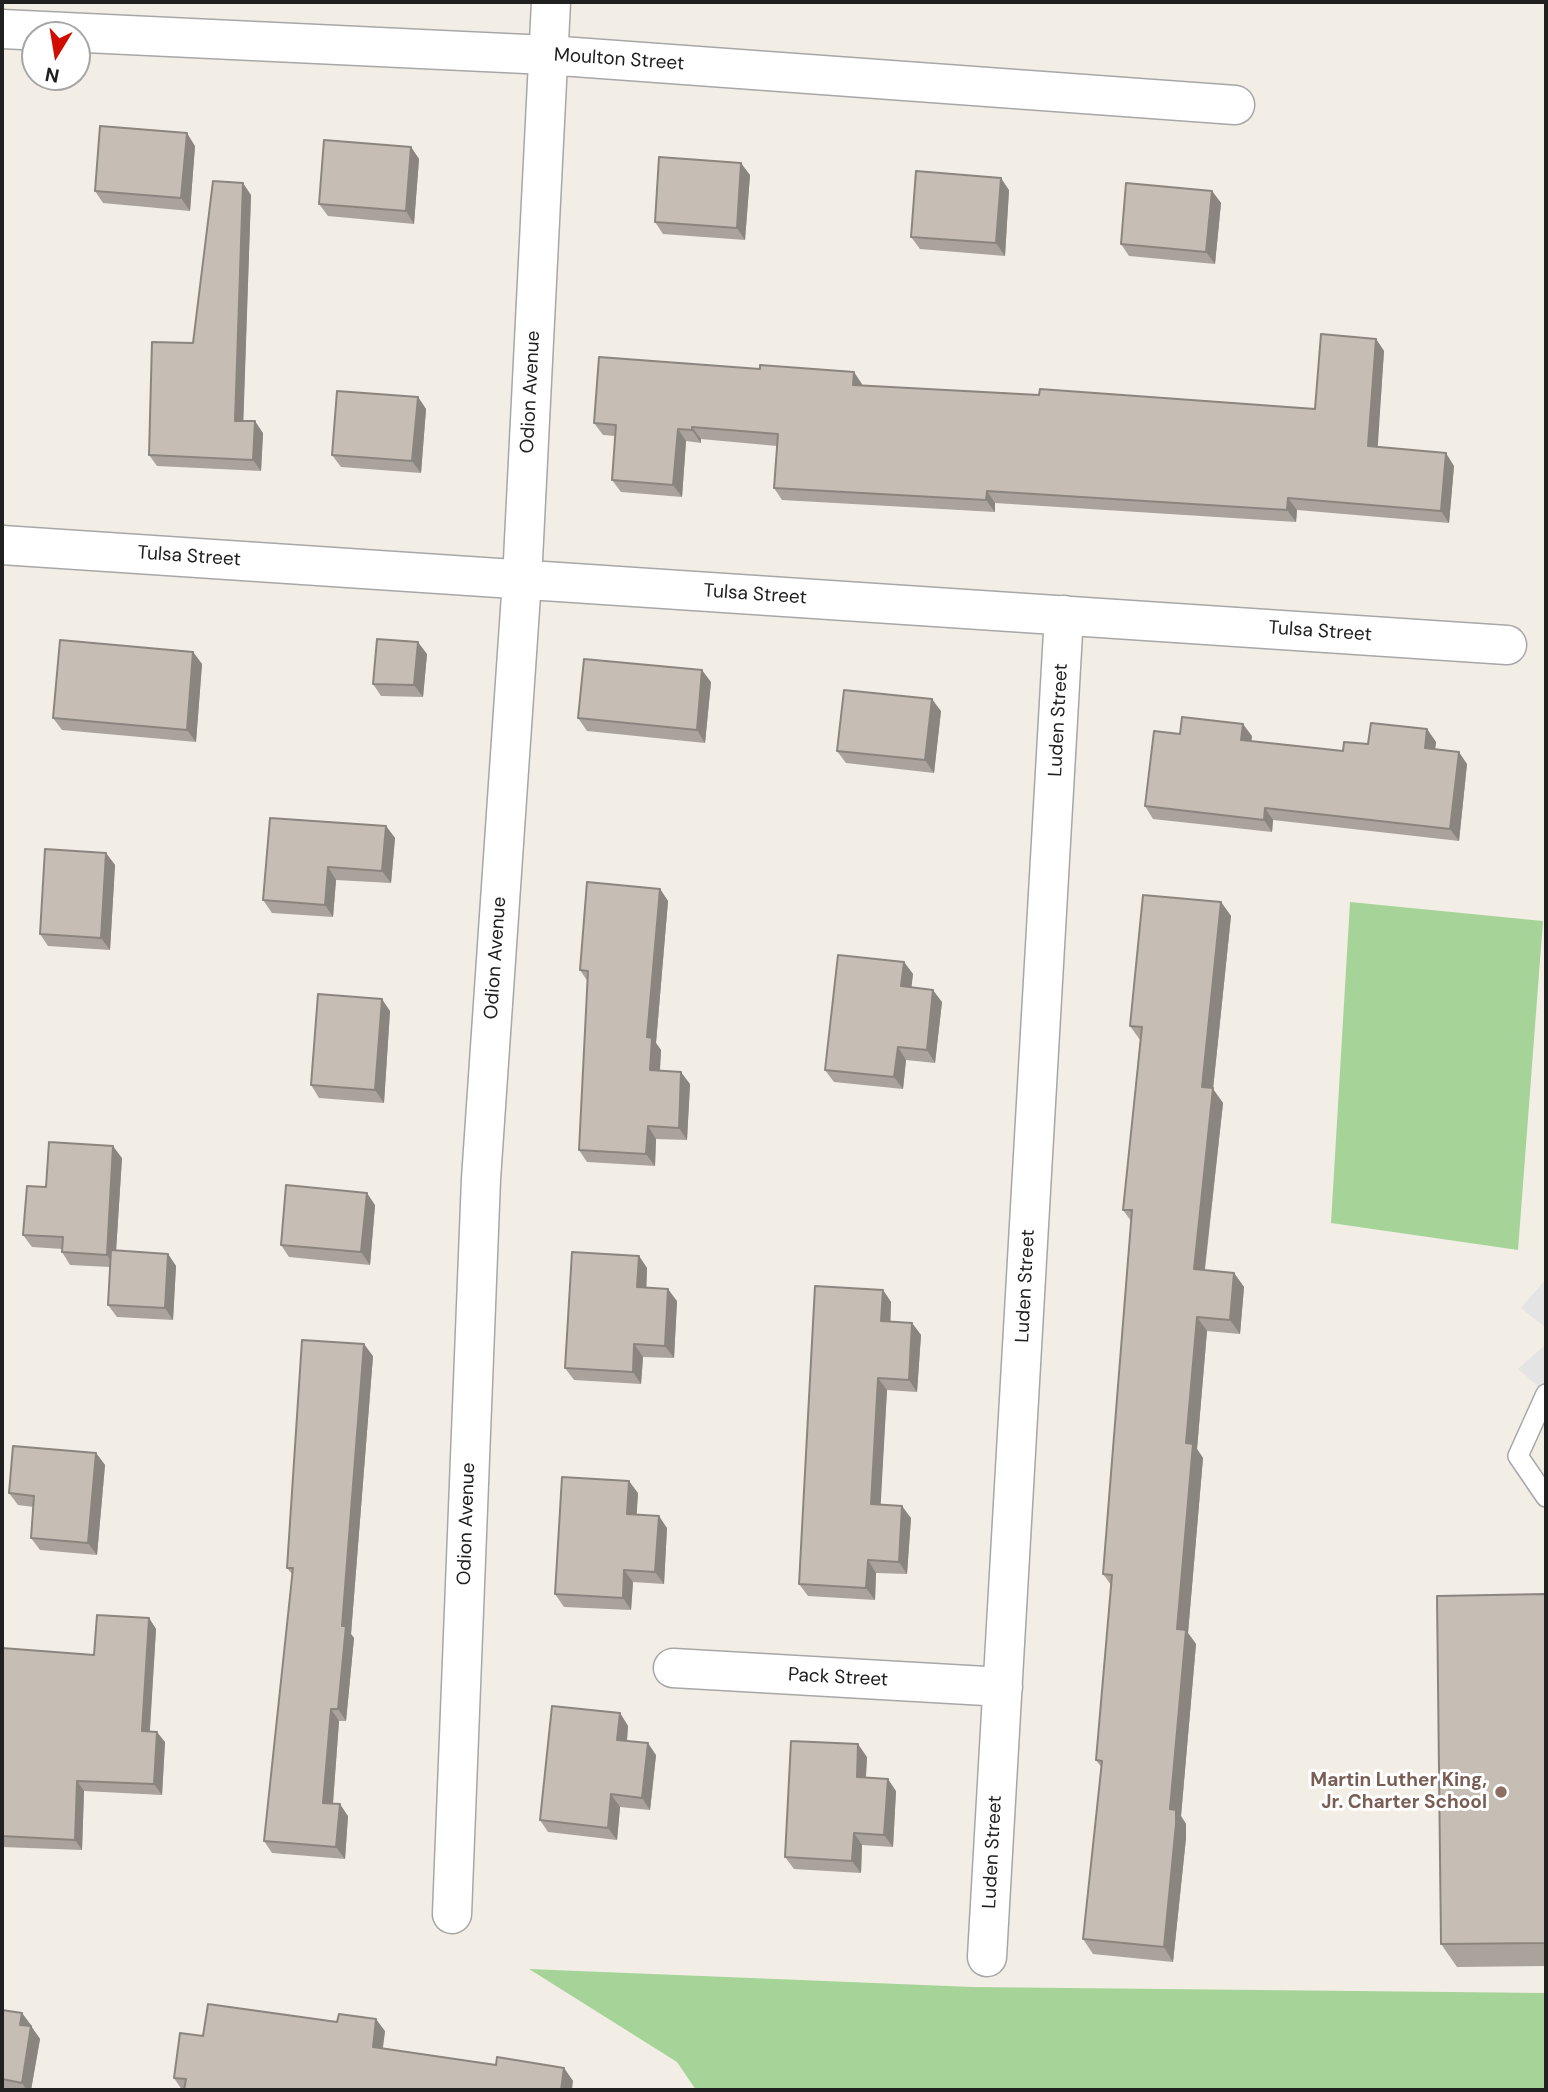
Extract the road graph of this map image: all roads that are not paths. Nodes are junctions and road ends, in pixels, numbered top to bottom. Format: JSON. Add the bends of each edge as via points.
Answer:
{"nodes":[{"id":1,"x":4,"y":2,"type":"edge"},
{"id":2,"x":551,"y":2,"type":"edge"},
{"id":3,"x":2,"y":30,"type":"edge"},
{"id":4,"x":547,"y":55,"type":"junction"},
{"id":5,"x":1235,"y":105,"type":"dead end"},
{"id":6,"x":2,"y":545,"type":"edge"},
{"id":7,"x":522,"y":580,"type":"junction"},
{"id":8,"x":1065,"y":615,"type":"junction"},
{"id":9,"x":1507,"y":645,"type":"dead end"},
{"id":10,"x":1546,"y":1394,"type":"edge"},
{"id":11,"x":1546,"y":1497,"type":"edge"},
{"id":12,"x":673,"y":1668,"type":"dead end"},
{"id":13,"x":1003,"y":1687,"type":"junction"},
{"id":14,"x":452,"y":1914,"type":"dead end"},
{"id":15,"x":987,"y":1957,"type":"dead end"}],
"edges":[{"from":1,"to":3,"type":"street"},
{"from":2,"to":4,"type":"street","name":"Odion Avenue"},
{"from":3,"to":4,"type":"street","name":"Moulton Street"},
{"from":4,"to":5,"type":"street","name":"Moulton Street"},
{"from":4,"to":7,"type":"street","name":"Odion Avenue"},
{"from":6,"to":7,"type":"street","name":"Tulsa Street"},
{"from":7,"to":8,"type":"street","name":"Tulsa Street"},
{"from":7,"to":14,"type":"street","name":"Odion Avenue","via":[[481,1179]]},
{"from":8,"to":9,"type":"street","name":"Tulsa Street"},
{"from":8,"to":13,"type":"street","name":"Luden Street"},
{"from":10,"to":11,"type":"lane","via":[[1518,1456]]},
{"from":12,"to":13,"type":"street","name":"Pack Street"},
{"from":13,"to":15,"type":"street","name":"Luden Street"}]}
